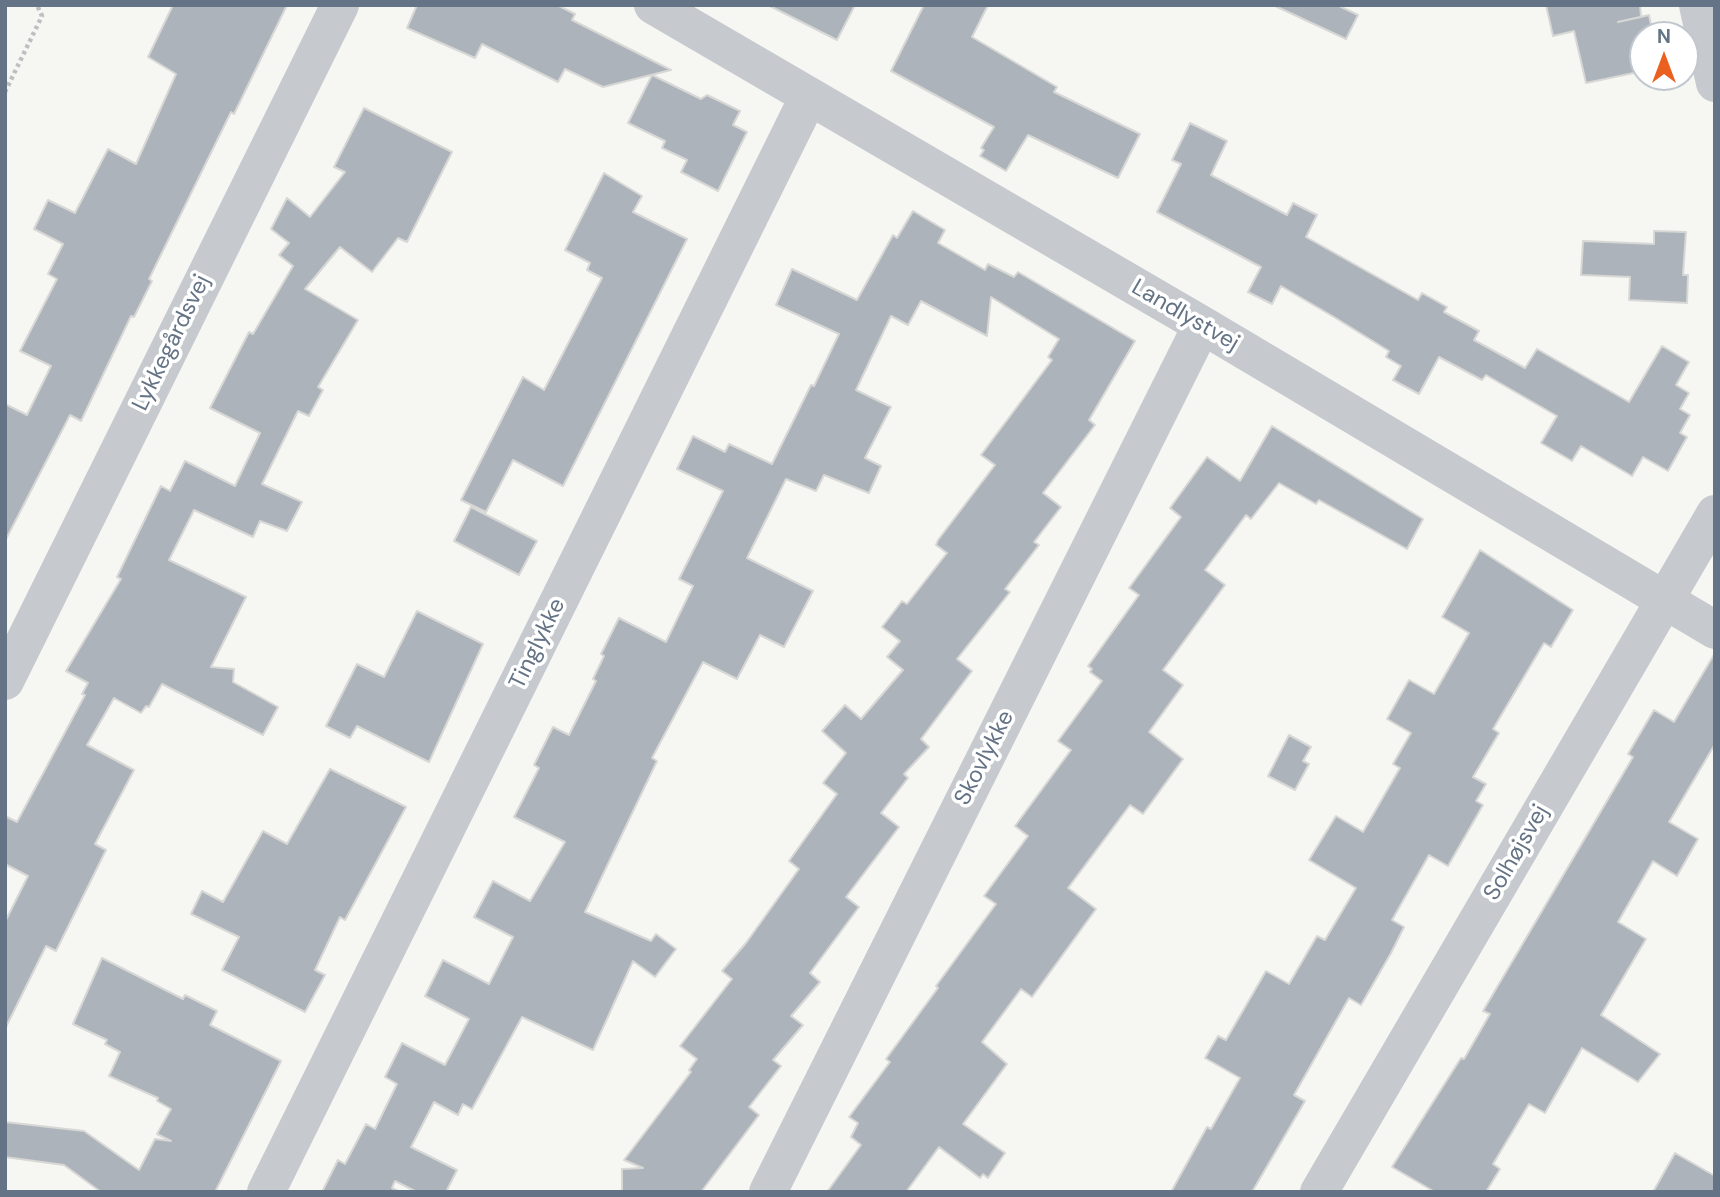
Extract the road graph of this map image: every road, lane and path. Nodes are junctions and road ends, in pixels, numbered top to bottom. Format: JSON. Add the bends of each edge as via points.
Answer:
{"nodes":[{"id":1,"x":37,"y":5,"type":"edge"},
{"id":2,"x":340,"y":5,"type":"edge"},
{"id":3,"x":653,"y":5,"type":"edge"},
{"id":4,"x":1698,"y":5,"type":"edge"},
{"id":5,"x":1715,"y":83,"type":"edge"},
{"id":6,"x":5,"y":92,"type":"edge"},
{"id":7,"x":809,"y":96,"type":"junction"},
{"id":8,"x":1202,"y":325,"type":"junction"},
{"id":9,"x":1715,"y":514,"type":"edge"},
{"id":10,"x":1667,"y":601,"type":"junction"},
{"id":11,"x":1715,"y":630,"type":"edge"},
{"id":12,"x":5,"y":681,"type":"edge"},
{"id":13,"x":266,"y":1192,"type":"edge"},
{"id":14,"x":768,"y":1192,"type":"edge"},
{"id":15,"x":1319,"y":1192,"type":"edge"}],
"edges":[{"from":1,"to":6,"type":"path","via":[[42,16]]},
{"from":2,"to":12,"type":"street","name":"Lykkegårdsvej"},
{"from":3,"to":7,"type":"street","name":"Landlystvej"},
{"from":4,"to":5,"type":"street"},
{"from":7,"to":8,"type":"street","name":"Landlystvej"},
{"from":7,"to":13,"type":"street","name":"Tinglykke"},
{"from":8,"to":10,"type":"street","name":"Landlystvej"},
{"from":8,"to":14,"type":"street","name":"Skovlykke"},
{"from":9,"to":10,"type":"street","name":"Solhøjsvej"},
{"from":10,"to":11,"type":"street","name":"Landlystvej"},
{"from":10,"to":15,"type":"street","name":"Solhøjsvej"}]}
